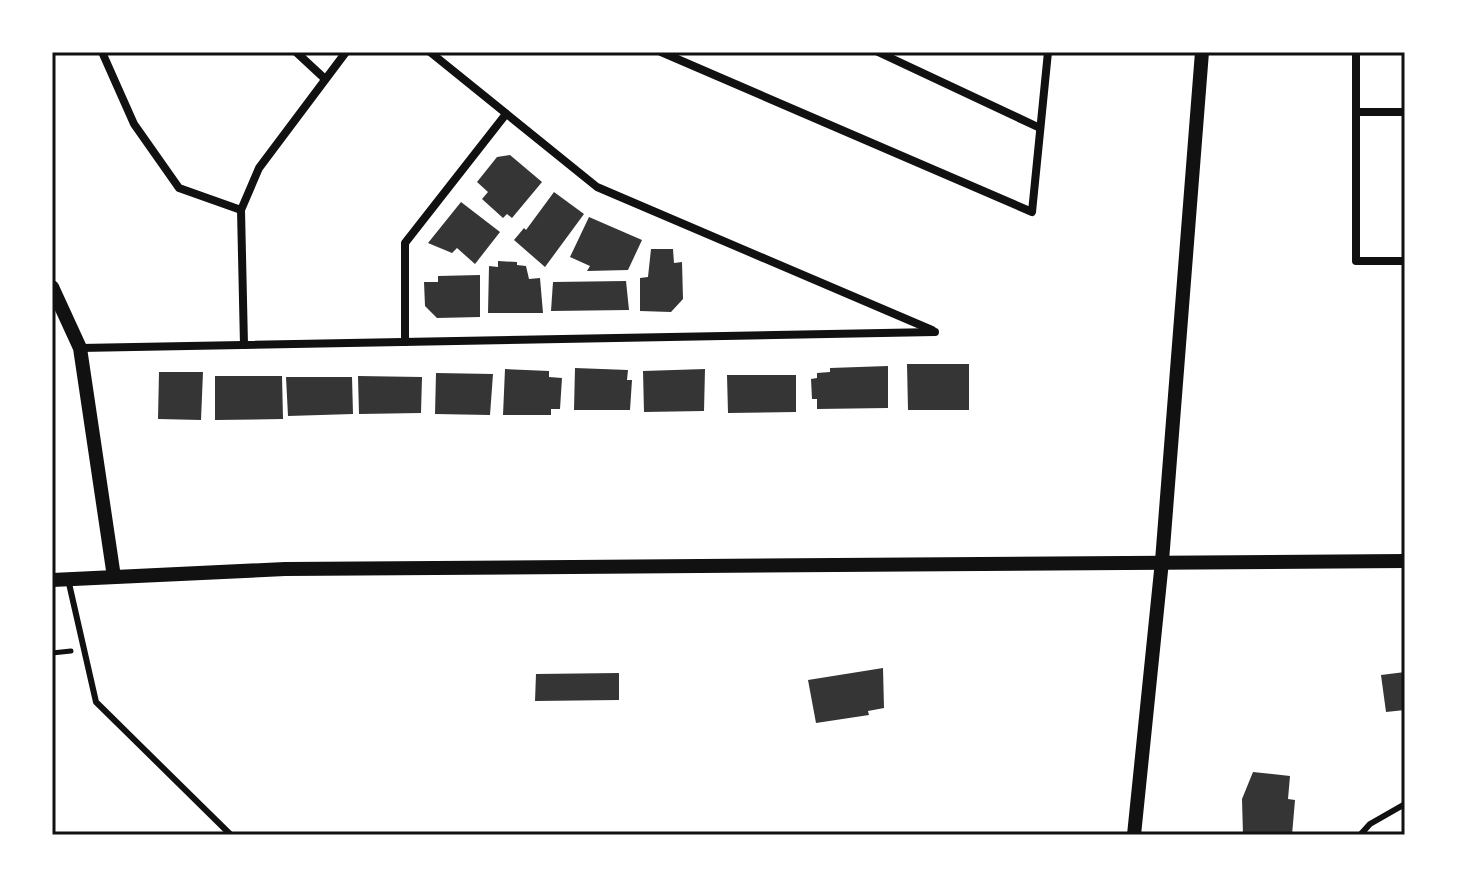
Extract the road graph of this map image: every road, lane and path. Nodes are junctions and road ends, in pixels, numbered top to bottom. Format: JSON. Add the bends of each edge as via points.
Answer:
{"nodes":[{"id":1,"x":102,"y":52,"type":"edge"},
{"id":2,"x":296,"y":52,"type":"edge"},
{"id":3,"x":346,"y":52,"type":"edge"},
{"id":4,"x":430,"y":52,"type":"edge"},
{"id":5,"x":661,"y":52,"type":"edge"},
{"id":6,"x":878,"y":52,"type":"edge"},
{"id":7,"x":1048,"y":52,"type":"edge"},
{"id":8,"x":1202,"y":52,"type":"edge"},
{"id":9,"x":1356,"y":52,"type":"edge"},
{"id":10,"x":324,"y":78,"type":"junction"},
{"id":11,"x":1356,"y":112,"type":"junction"},
{"id":12,"x":1405,"y":112,"type":"edge"},
{"id":13,"x":506,"y":114,"type":"junction"},
{"id":14,"x":1040,"y":128,"type":"junction"},
{"id":15,"x":241,"y":210,"type":"junction"},
{"id":16,"x":1405,"y":261,"type":"edge"},
{"id":17,"x":52,"y":287,"type":"edge"},
{"id":18,"x":405,"y":342,"type":"junction"},
{"id":19,"x":244,"y":345,"type":"junction"},
{"id":20,"x":80,"y":348,"type":"junction"},
{"id":21,"x":1162,"y":561,"type":"junction"},
{"id":22,"x":1405,"y":561,"type":"edge"},
{"id":23,"x":114,"y":577,"type":"junction"},
{"id":24,"x":68,"y":579,"type":"junction"},
{"id":25,"x":52,"y":580,"type":"edge"},
{"id":26,"x":1405,"y":804,"type":"edge"},
{"id":27,"x":231,"y":835,"type":"edge"},
{"id":28,"x":1134,"y":835,"type":"edge"},
{"id":29,"x":1360,"y":835,"type":"edge"}],
"edges":[{"from":1,"to":15,"type":"street","via":[[134,124],[179,188]]},
{"from":2,"to":10,"type":"street"},
{"from":3,"to":10,"type":"street"},
{"from":4,"to":13,"type":"street"},
{"from":5,"to":14,"type":"street","via":[[1032,212]]},
{"from":6,"to":14,"type":"street"},
{"from":7,"to":14,"type":"street"},
{"from":8,"to":21,"type":"street"},
{"from":9,"to":11,"type":"street"},
{"from":10,"to":15,"type":"street","via":[[259,168]]},
{"from":11,"to":12,"type":"street"},
{"from":11,"to":16,"type":"street","via":[[1356,261]]},
{"from":13,"to":18,"type":"street","via":[[405,243]]},
{"from":13,"to":18,"type":"street","via":[[597,187],[935,332]]},
{"from":15,"to":19,"type":"street"},
{"from":17,"to":20,"type":"street"},
{"from":18,"to":19,"type":"street"},
{"from":19,"to":20,"type":"street"},
{"from":20,"to":23,"type":"street"},
{"from":21,"to":22,"type":"street"},
{"from":21,"to":23,"type":"street","via":[[285,569]]},
{"from":21,"to":28,"type":"street"},
{"from":23,"to":24,"type":"street"},
{"from":24,"to":25,"type":"street"},
{"from":24,"to":27,"type":"lane","via":[[96,702]]},
{"from":26,"to":29,"type":"lane"}]}
